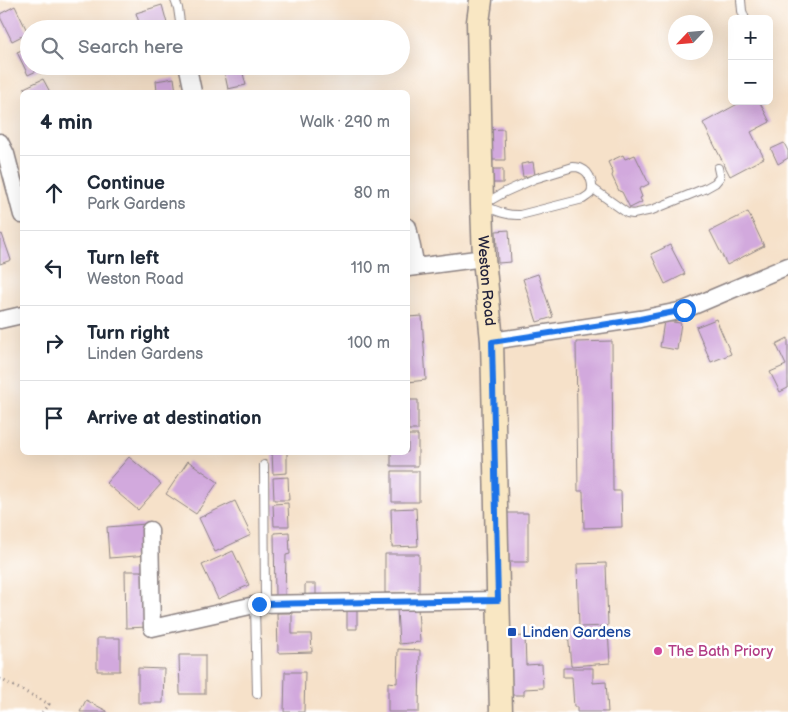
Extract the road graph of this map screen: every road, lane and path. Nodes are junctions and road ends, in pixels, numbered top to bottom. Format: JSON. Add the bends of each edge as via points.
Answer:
{"nodes":[{"id":1,"x":175,"y":0,"type":"edge"},
{"id":2,"x":481,"y":0,"type":"edge"},
{"id":3,"x":741,"y":0,"type":"edge"},
{"id":4,"x":744,"y":15,"type":"edge"},
{"id":5,"x":180,"y":20,"type":"edge"},
{"id":6,"x":189,"y":75,"type":"edge"},
{"id":7,"x":193,"y":90,"type":"edge"},
{"id":8,"x":0,"y":142,"type":"edge"},
{"id":9,"x":718,"y":168,"type":"dead end"},
{"id":10,"x":592,"y":188,"type":"junction"},
{"id":11,"x":482,"y":205,"type":"junction"},
{"id":12,"x":20,"y":207,"type":"edge"},
{"id":13,"x":410,"y":247,"type":"edge"},
{"id":14,"x":484,"y":258,"type":"junction"},
{"id":15,"x":788,"y":266,"type":"edge"},
{"id":16,"x":412,"y":267,"type":"edge"},
{"id":17,"x":20,"y":315,"type":"edge"},
{"id":18,"x":0,"y":320,"type":"edge"},
{"id":19,"x":492,"y":342,"type":"junction"},
{"id":20,"x":264,"y":465,"type":"dead end"},
{"id":21,"x":150,"y":530,"type":"dead end"},
{"id":22,"x":498,"y":600,"type":"junction"},
{"id":23,"x":260,"y":605,"type":"junction"},
{"id":24,"x":0,"y":679,"type":"edge"},
{"id":25,"x":256,"y":694,"type":"dead end"},
{"id":26,"x":42,"y":712,"type":"edge"},
{"id":27,"x":501,"y":712,"type":"edge"}],
"edges":[{"from":1,"to":5,"type":"lane"},
{"from":2,"to":11,"type":"street","name":"Weston Road","via":[[478,22]]},
{"from":3,"to":4,"type":"lane"},
{"from":6,"to":7,"type":"street"},
{"from":8,"to":12,"type":"street"},
{"from":9,"to":10,"type":"lane","via":[[720,177],[706,188],[652,210],[633,214]]},
{"from":10,"to":11,"type":"lane","via":[[583,199],[520,215],[508,216]]},
{"from":10,"to":11,"type":"lane","via":[[587,172],[573,167],[523,183]]},
{"from":11,"to":14,"type":"street","name":"Weston Road"},
{"from":13,"to":16,"type":"street"},
{"from":14,"to":16,"type":"street"},
{"from":14,"to":19,"type":"street","name":"Weston Road"},
{"from":15,"to":19,"type":"street","via":[[684,310]]},
{"from":17,"to":18,"type":"street"},
{"from":19,"to":22,"type":"street","name":"Weston Road"},
{"from":20,"to":23,"type":"lane"},
{"from":21,"to":23,"type":"street","via":[[152,628]]},
{"from":22,"to":23,"type":"street"},
{"from":22,"to":27,"type":"street","name":"Weston Road"},
{"from":23,"to":25,"type":"lane"},
{"from":24,"to":26,"type":"path","via":[[49,704]]}]}
